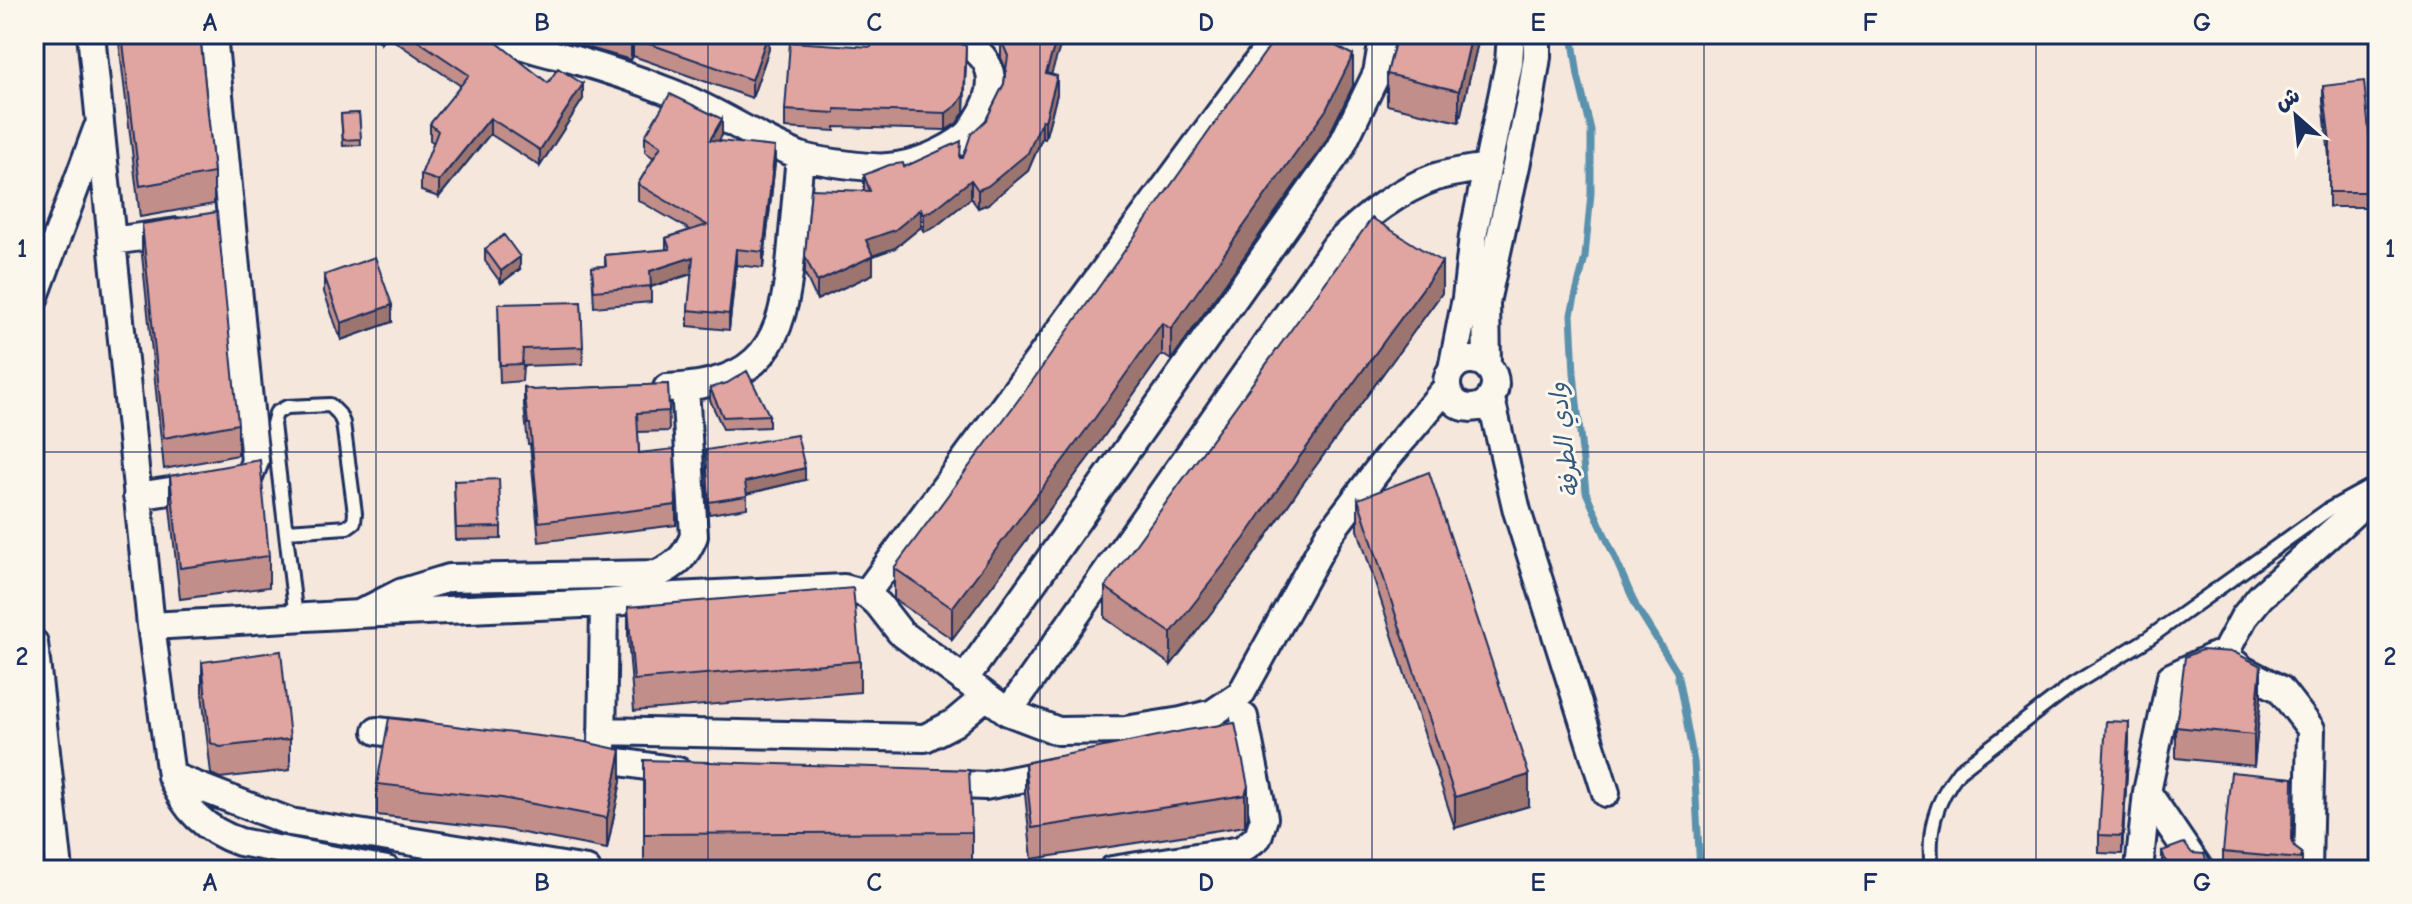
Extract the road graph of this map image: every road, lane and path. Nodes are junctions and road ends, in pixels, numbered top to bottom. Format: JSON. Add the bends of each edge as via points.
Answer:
{"nodes":[{"id":1,"x":91,"y":34,"type":"edge"},
{"id":2,"x":213,"y":34,"type":"edge"},
{"id":3,"x":500,"y":34,"type":"edge"},
{"id":4,"x":802,"y":34,"type":"edge"},
{"id":5,"x":1278,"y":34,"type":"edge"},
{"id":6,"x":1384,"y":34,"type":"edge"},
{"id":7,"x":1511,"y":34,"type":"edge"},
{"id":8,"x":1537,"y":34,"type":"edge"},
{"id":9,"x":100,"y":121,"type":"junction"},
{"id":10,"x":800,"y":156,"type":"junction"},
{"id":11,"x":1486,"y":167,"type":"junction"},
{"id":12,"x":232,"y":225,"type":"junction"},
{"id":13,"x":112,"y":241,"type":"junction"},
{"id":14,"x":34,"y":299,"type":"edge"},
{"id":15,"x":1487,"y":364,"type":"junction"},
{"id":16,"x":1449,"y":378,"type":"junction"},
{"id":17,"x":685,"y":387,"type":"junction"},
{"id":18,"x":639,"y":389,"type":"edge"},
{"id":19,"x":1491,"y":399,"type":"junction"},
{"id":20,"x":2378,"y":484,"type":"edge"},
{"id":21,"x":2378,"y":491,"type":"edge"},
{"id":22,"x":137,"y":496,"type":"junction"},
{"id":23,"x":287,"y":531,"type":"junction"},
{"id":24,"x":866,"y":594,"type":"junction"},
{"id":25,"x":604,"y":603,"type":"junction"},
{"id":26,"x":359,"y":614,"type":"junction"},
{"id":27,"x":296,"y":618,"type":"junction"},
{"id":28,"x":151,"y":626,"type":"junction"},
{"id":29,"x":34,"y":643,"type":"edge"},
{"id":30,"x":2226,"y":651,"type":"junction"},
{"id":31,"x":964,"y":680,"type":"junction"},
{"id":32,"x":1241,"y":694,"type":"junction"},
{"id":33,"x":986,"y":696,"type":"junction"},
{"id":34,"x":1008,"y":712,"type":"junction"},
{"id":35,"x":377,"y":731,"type":"dead end"},
{"id":36,"x":602,"y":731,"type":"junction"},
{"id":37,"x":1247,"y":732,"type":"junction"},
{"id":38,"x":452,"y":740,"type":"edge"},
{"id":39,"x":1170,"y":748,"type":"edge"},
{"id":40,"x":557,"y":753,"type":"edge"},
{"id":41,"x":602,"y":759,"type":"junction"},
{"id":42,"x":1077,"y":767,"type":"edge"},
{"id":43,"x":695,"y":773,"type":"edge"},
{"id":44,"x":171,"y":776,"type":"junction"},
{"id":45,"x":906,"y":782,"type":"edge"},
{"id":46,"x":2147,"y":792,"type":"junction"},
{"id":47,"x":1606,"y":793,"type":"dead end"},
{"id":48,"x":59,"y":870,"type":"edge"},
{"id":49,"x":387,"y":870,"type":"edge"},
{"id":50,"x":587,"y":870,"type":"edge"},
{"id":51,"x":1112,"y":870,"type":"edge"},
{"id":52,"x":1932,"y":870,"type":"edge"},
{"id":53,"x":2139,"y":870,"type":"edge"},
{"id":54,"x":2200,"y":870,"type":"edge"},
{"id":55,"x":2308,"y":870,"type":"edge"}],
"edges":[{"from":1,"to":9,"type":"street"},
{"from":2,"to":12,"type":"street"},
{"from":3,"to":10,"type":"street","via":[[668,91]]},
{"from":4,"to":10,"type":"street","via":[[954,41],[982,54],[991,84],[968,134],[930,156],[886,168]]},
{"from":5,"to":24,"type":"street"},
{"from":6,"to":31,"type":"street","via":[[1377,73],[1340,149]]},
{"from":7,"to":11,"type":"street"},
{"from":8,"to":15,"type":"street","via":[[1530,102],[1486,302]]},
{"from":9,"to":13,"type":"street"},
{"from":9,"to":14,"type":"street"},
{"from":10,"to":17,"type":"street","via":[[787,297],[779,328],[755,360],[737,372]]},
{"from":11,"to":16,"type":"street"},
{"from":11,"to":34,"type":"street","via":[[1438,176],[1409,189],[1336,245]]},
{"from":12,"to":13,"type":"street"},
{"from":12,"to":22,"type":"street","via":[[255,461],[248,479]]},
{"from":13,"to":22,"type":"street"},
{"from":15,"to":16,"type":"street","via":[[1468,360]]},
{"from":15,"to":19,"type":"street","via":[[1496,381]]},
{"from":16,"to":19,"type":"street","via":[[1456,404],[1475,409]]},
{"from":16,"to":32,"type":"street","via":[[1329,534]]},
{"from":17,"to":18,"type":"street"},
{"from":17,"to":26,"type":"street","via":[[694,536],[674,567],[657,574],[449,578],[400,593]]},
{"from":19,"to":47,"type":"street","via":[[1517,511]]},
{"from":20,"to":52,"type":"lane","via":[[2328,510],[2146,640],[2072,685],[1959,771],[1936,807],[1930,838]]},
{"from":21,"to":30,"type":"street","via":[[2261,596]]},
{"from":22,"to":28,"type":"street"},
{"from":23,"to":23,"type":"lane","via":[[273,424],[276,413],[287,407],[330,405],[343,423],[354,522],[347,527]]},
{"from":23,"to":27,"type":"lane"},
{"from":24,"to":25,"type":"street","via":[[844,588]]},
{"from":24,"to":31,"type":"street","via":[[900,632]]},
{"from":25,"to":26,"type":"street"},
{"from":25,"to":36,"type":"street"},
{"from":26,"to":27,"type":"street"},
{"from":27,"to":28,"type":"street"},
{"from":28,"to":44,"type":"street"},
{"from":29,"to":48,"type":"street"},
{"from":30,"to":46,"type":"street","via":[[2171,677]]},
{"from":30,"to":55,"type":"street","via":[[2243,670],[2280,689],[2311,729]]},
{"from":31,"to":33,"type":"street"},
{"from":32,"to":34,"type":"street","via":[[1213,713],[1125,730],[1058,731]]},
{"from":32,"to":37,"type":"street"},
{"from":33,"to":34,"type":"street"},
{"from":33,"to":36,"type":"street","via":[[954,723],[925,738]]},
{"from":35,"to":38,"type":"street"},
{"from":36,"to":41,"type":"street"},
{"from":37,"to":39,"type":"street"},
{"from":37,"to":51,"type":"street","via":[[1264,818],[1258,837],[1241,850]]},
{"from":40,"to":41,"type":"street"},
{"from":41,"to":43,"type":"street"},
{"from":42,"to":45,"type":"street","via":[[985,786]]},
{"from":44,"to":49,"type":"street","via":[[189,811],[221,835]]},
{"from":44,"to":50,"type":"street","via":[[290,822]]},
{"from":46,"to":53,"type":"street"},
{"from":46,"to":54,"type":"street"}]}
